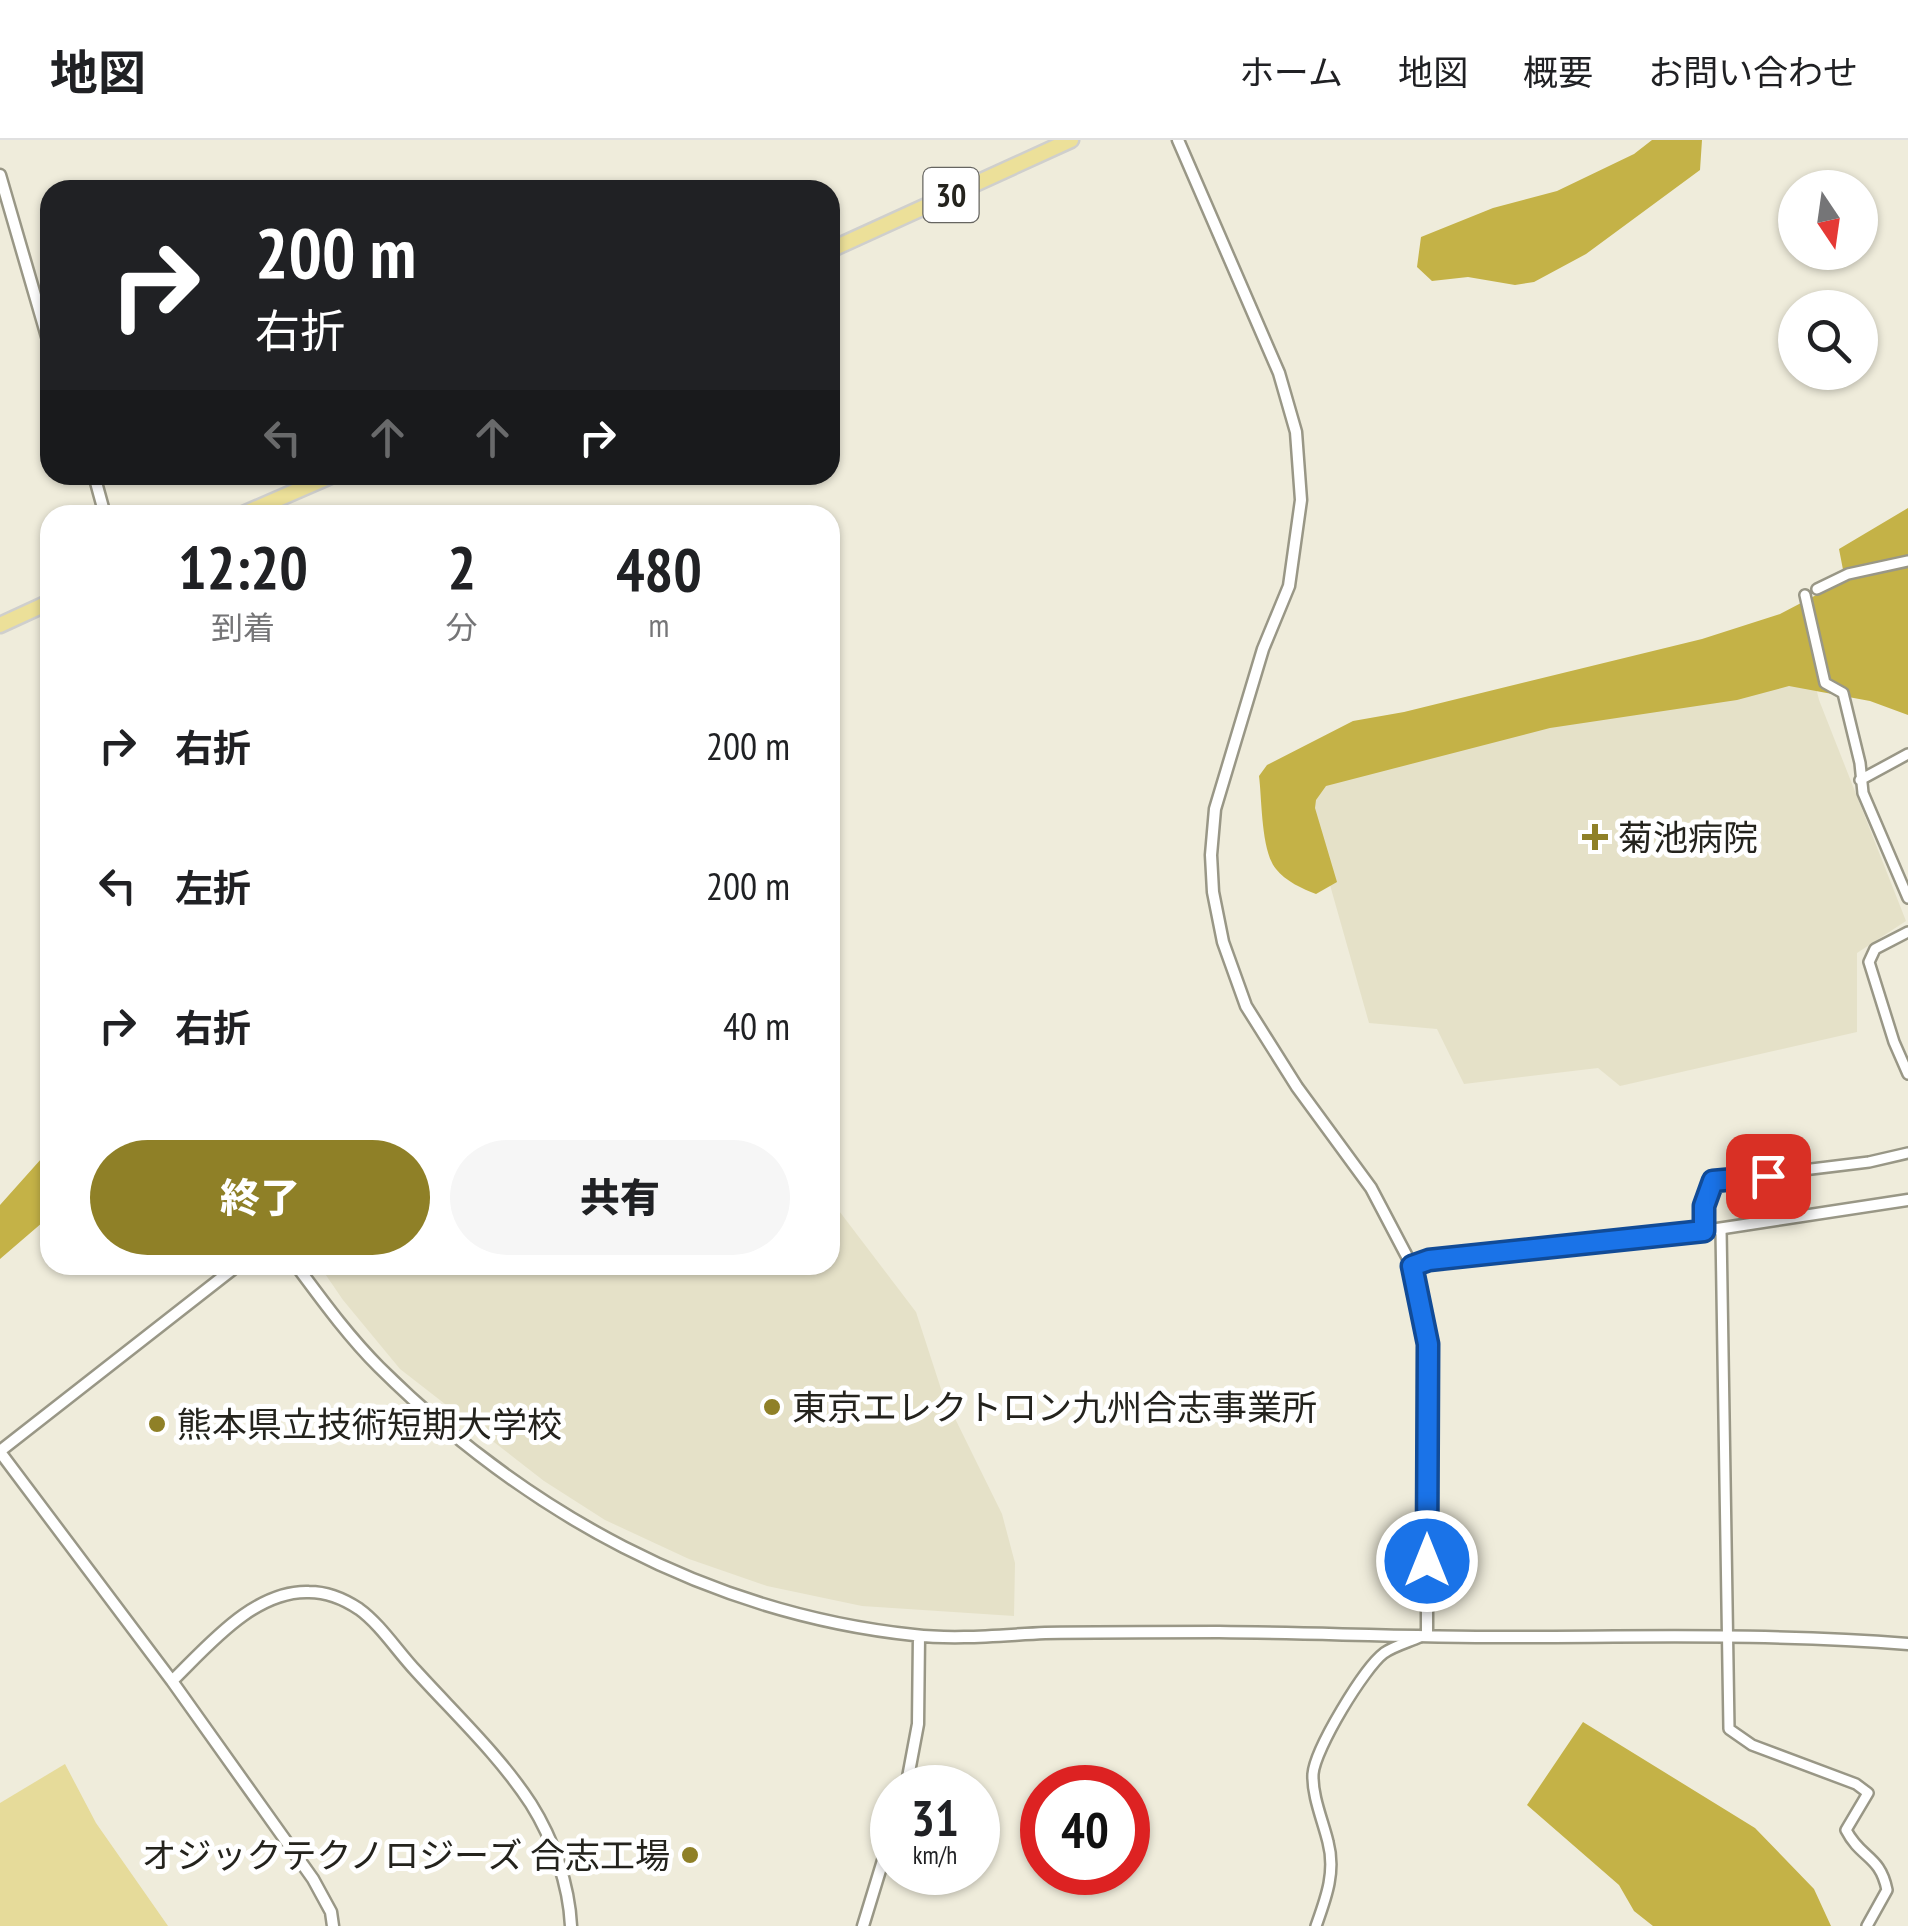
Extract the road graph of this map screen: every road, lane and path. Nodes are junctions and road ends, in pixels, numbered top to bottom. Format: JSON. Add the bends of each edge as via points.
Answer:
{"nodes":[{"id":1,"x":1071,"y":140,"type":"edge"},
{"id":2,"x":1178,"y":140,"type":"edge"},
{"id":3,"x":0,"y":175,"type":"edge"},
{"id":4,"x":840,"y":245,"type":"edge"},
{"id":5,"x":40,"y":313,"type":"edge"},
{"id":6,"x":310,"y":485,"type":"edge"},
{"id":7,"x":264,"y":505,"type":"edge"},
{"id":8,"x":1908,"y":561,"type":"edge"},
{"id":9,"x":1816,"y":589,"type":"dead end"},
{"id":10,"x":1804,"y":594,"type":"dead end"},
{"id":11,"x":40,"y":606,"type":"edge"},
{"id":12,"x":0,"y":624,"type":"edge"},
{"id":13,"x":1907,"y":756,"type":"edge"},
{"id":14,"x":1860,"y":780,"type":"junction"},
{"id":15,"x":1908,"y":898,"type":"edge"},
{"id":16,"x":1908,"y":932,"type":"edge"},
{"id":17,"x":1908,"y":1074,"type":"edge"},
{"id":18,"x":1908,"y":1153,"type":"edge"},
{"id":19,"x":1908,"y":1200,"type":"edge"},
{"id":20,"x":1720,"y":1230,"type":"junction"},
{"id":21,"x":1704,"y":1231,"type":"junction"},
{"id":22,"x":1412,"y":1266,"type":"junction"},
{"id":23,"x":225,"y":1275,"type":"edge"},
{"id":24,"x":304,"y":1275,"type":"edge"},
{"id":25,"x":0,"y":1452,"type":"edge"},
{"id":26,"x":1427,"y":1634,"type":"junction"},
{"id":27,"x":919,"y":1636,"type":"junction"},
{"id":28,"x":1726,"y":1636,"type":"junction"},
{"id":29,"x":1908,"y":1644,"type":"edge"},
{"id":30,"x":172,"y":1681,"type":"junction"},
{"id":31,"x":910,"y":1765,"type":"edge"},
{"id":32,"x":872,"y":1895,"type":"edge"},
{"id":33,"x":334,"y":1926,"type":"edge"},
{"id":34,"x":572,"y":1926,"type":"edge"},
{"id":35,"x":863,"y":1926,"type":"edge"},
{"id":36,"x":1316,"y":1926,"type":"edge"},
{"id":37,"x":1866,"y":1926,"type":"edge"}],
"edges":[{"from":1,"to":4,"type":"main road","number":"30"},
{"from":2,"to":22,"type":"street","via":[[1278,373],[1296,432],[1301,500],[1289,586],[1263,648],[1215,809],[1210,855],[1223,942],[1266,1042],[1371,1188]]},
{"from":3,"to":5,"type":"street"},
{"from":6,"to":7,"type":"main road"},
{"from":8,"to":9,"type":"street","via":[[1848,574]]},
{"from":10,"to":14,"type":"street","via":[[1825,683],[1843,693]]},
{"from":11,"to":12,"type":"main road"},
{"from":13,"to":14,"type":"street"},
{"from":14,"to":15,"type":"street"},
{"from":16,"to":17,"type":"street","via":[[1874,950],[1868,962]]},
{"from":18,"to":21,"type":"street","via":[[1713,1181]]},
{"from":19,"to":20,"type":"street"},
{"from":20,"to":21,"type":"street"},
{"from":20,"to":28,"type":"street"},
{"from":21,"to":22,"type":"street"},
{"from":22,"to":26,"type":"street","via":[[1428,1344]]},
{"from":23,"to":25,"type":"street"},
{"from":24,"to":27,"type":"street","via":[[408,1394],[502,1469],[621,1548],[762,1604]]},
{"from":25,"to":30,"type":"street"},
{"from":26,"to":27,"type":"street"},
{"from":26,"to":28,"type":"street"},
{"from":26,"to":36,"type":"street","via":[[1385,1652],[1374,1664],[1314,1770],[1331,1878]]},
{"from":27,"to":31,"type":"street"},
{"from":28,"to":29,"type":"street"},
{"from":28,"to":37,"type":"street","via":[[1734,1736],[1868,1793],[1846,1830],[1883,1870],[1888,1890]]},
{"from":30,"to":33,"type":"street","via":[[314,1879]]},
{"from":30,"to":34,"type":"street","via":[[256,1607],[278,1596],[329,1594],[361,1610],[532,1805],[554,1852]]},
{"from":32,"to":35,"type":"street"}]}
